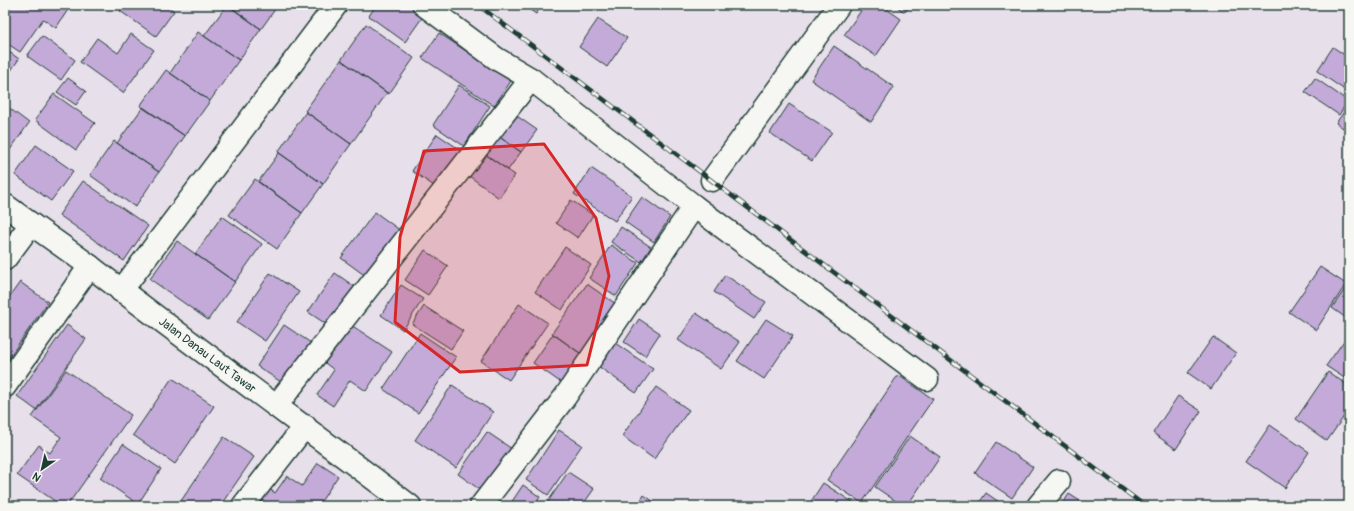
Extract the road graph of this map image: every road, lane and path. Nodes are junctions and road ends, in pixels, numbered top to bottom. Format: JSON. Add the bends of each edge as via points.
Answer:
{"nodes":[{"id":1,"x":336,"y":5,"type":"edge"},
{"id":2,"x":424,"y":5,"type":"edge"},
{"id":3,"x":839,"y":5,"type":"edge"},
{"id":4,"x":531,"y":79,"type":"junction"},
{"id":5,"x":712,"y":180,"type":"dead end"},
{"id":6,"x":5,"y":205,"type":"edge"},
{"id":7,"x":694,"y":206,"type":"junction"},
{"id":8,"x":31,"y":224,"type":"junction"},
{"id":9,"x":5,"y":259,"type":"edge"},
{"id":10,"x":90,"y":266,"type":"junction"},
{"id":11,"x":121,"y":291,"type":"junction"},
{"id":12,"x":927,"y":379,"type":"dead end"},
{"id":13,"x":5,"y":386,"type":"edge"},
{"id":14,"x":276,"y":406,"type":"junction"},
{"id":15,"x":305,"y":426,"type":"junction"},
{"id":16,"x":1059,"y":481,"type":"dead end"},
{"id":17,"x":243,"y":506,"type":"edge"},
{"id":18,"x":410,"y":506,"type":"edge"},
{"id":19,"x":481,"y":506,"type":"edge"},
{"id":20,"x":1038,"y":506,"type":"edge"}],
"edges":[{"from":1,"to":11,"type":"street"},
{"from":2,"to":4,"type":"street","via":[[497,59]]},
{"from":3,"to":5,"type":"street"},
{"from":4,"to":7,"type":"street"},
{"from":4,"to":14,"type":"street"},
{"from":6,"to":8,"type":"street","name":"Jalan Danau Laut Tawar"},
{"from":7,"to":12,"type":"street"},
{"from":7,"to":19,"type":"street","via":[[565,397]]},
{"from":8,"to":9,"type":"street"},
{"from":8,"to":10,"type":"street","name":"Jalan Danau Laut Tawar"},
{"from":10,"to":11,"type":"street","name":"Jalan Danau Laut Tawar"},
{"from":10,"to":13,"type":"street"},
{"from":11,"to":14,"type":"street","name":"Jalan Danau Laut Tawar"},
{"from":14,"to":15,"type":"street","name":"Jalan Danau Laut Tawar"},
{"from":15,"to":17,"type":"street"},
{"from":15,"to":18,"type":"street","name":"Jalan Danau Laut Tawar"},
{"from":16,"to":20,"type":"street"}]}
